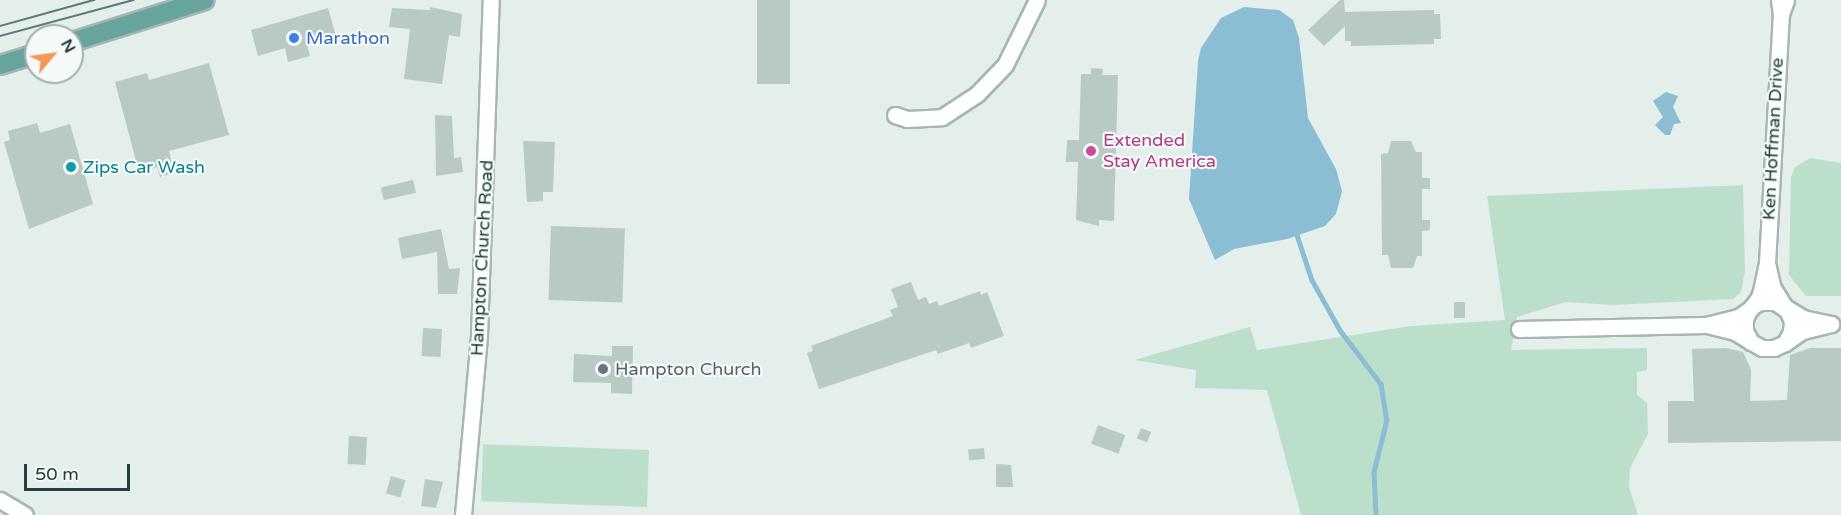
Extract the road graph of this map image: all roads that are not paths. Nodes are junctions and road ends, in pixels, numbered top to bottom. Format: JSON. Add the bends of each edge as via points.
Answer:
{"nodes":[{"id":1,"x":205,"y":0,"type":"edge"},
{"id":2,"x":491,"y":0,"type":"edge"},
{"id":3,"x":1037,"y":0,"type":"edge"},
{"id":4,"x":1782,"y":5,"type":"edge"},
{"id":5,"x":1026,"y":7,"type":"edge"},
{"id":6,"x":84,"y":38,"type":"edge"},
{"id":7,"x":24,"y":58,"type":"edge"},
{"id":8,"x":0,"y":65,"type":"edge"},
{"id":9,"x":895,"y":115,"type":"dead end"},
{"id":10,"x":1767,"y":263,"type":"junction"},
{"id":11,"x":1785,"y":308,"type":"junction"},
{"id":12,"x":1750,"y":309,"type":"junction"},
{"id":13,"x":1836,"y":324,"type":"edge"},
{"id":14,"x":1706,"y":325,"type":"junction"},
{"id":15,"x":1518,"y":329,"type":"dead end"},
{"id":16,"x":1751,"y":342,"type":"junction"},
{"id":17,"x":1785,"y":343,"type":"junction"},
{"id":18,"x":0,"y":500,"type":"edge"},
{"id":19,"x":25,"y":515,"type":"edge"},
{"id":20,"x":463,"y":515,"type":"edge"}],
"edges":[{"from":1,"to":6,"type":"main road"},
{"from":2,"to":20,"type":"street","name":"Hampton Church Road","via":[[479,336]]},
{"from":3,"to":5,"type":"street"},
{"from":4,"to":10,"type":"street","name":"Ken Hoffman Drive"},
{"from":5,"to":9,"type":"street","via":[[1005,65],[977,94],[942,117],[907,119]]},
{"from":7,"to":8,"type":"main road"},
{"from":10,"to":11,"type":"street","name":"Ken Hoffman Drive","via":[[1773,288]]},
{"from":10,"to":12,"type":"street","name":"Ken Hoffman Drive","via":[[1761,291]]},
{"from":11,"to":12,"type":"street","via":[[1767,301]]},
{"from":11,"to":13,"type":"street","via":[[1800,317]]},
{"from":11,"to":17,"type":"street","via":[[1792,324]]},
{"from":12,"to":14,"type":"street"},
{"from":12,"to":16,"type":"street","via":[[1744,327]]},
{"from":13,"to":17,"type":"street","via":[[1802,331]]},
{"from":14,"to":15,"type":"street"},
{"from":14,"to":16,"type":"street","via":[[1735,332]]},
{"from":16,"to":17,"type":"street","via":[[1770,349]]},
{"from":18,"to":19,"type":"street"}]}
